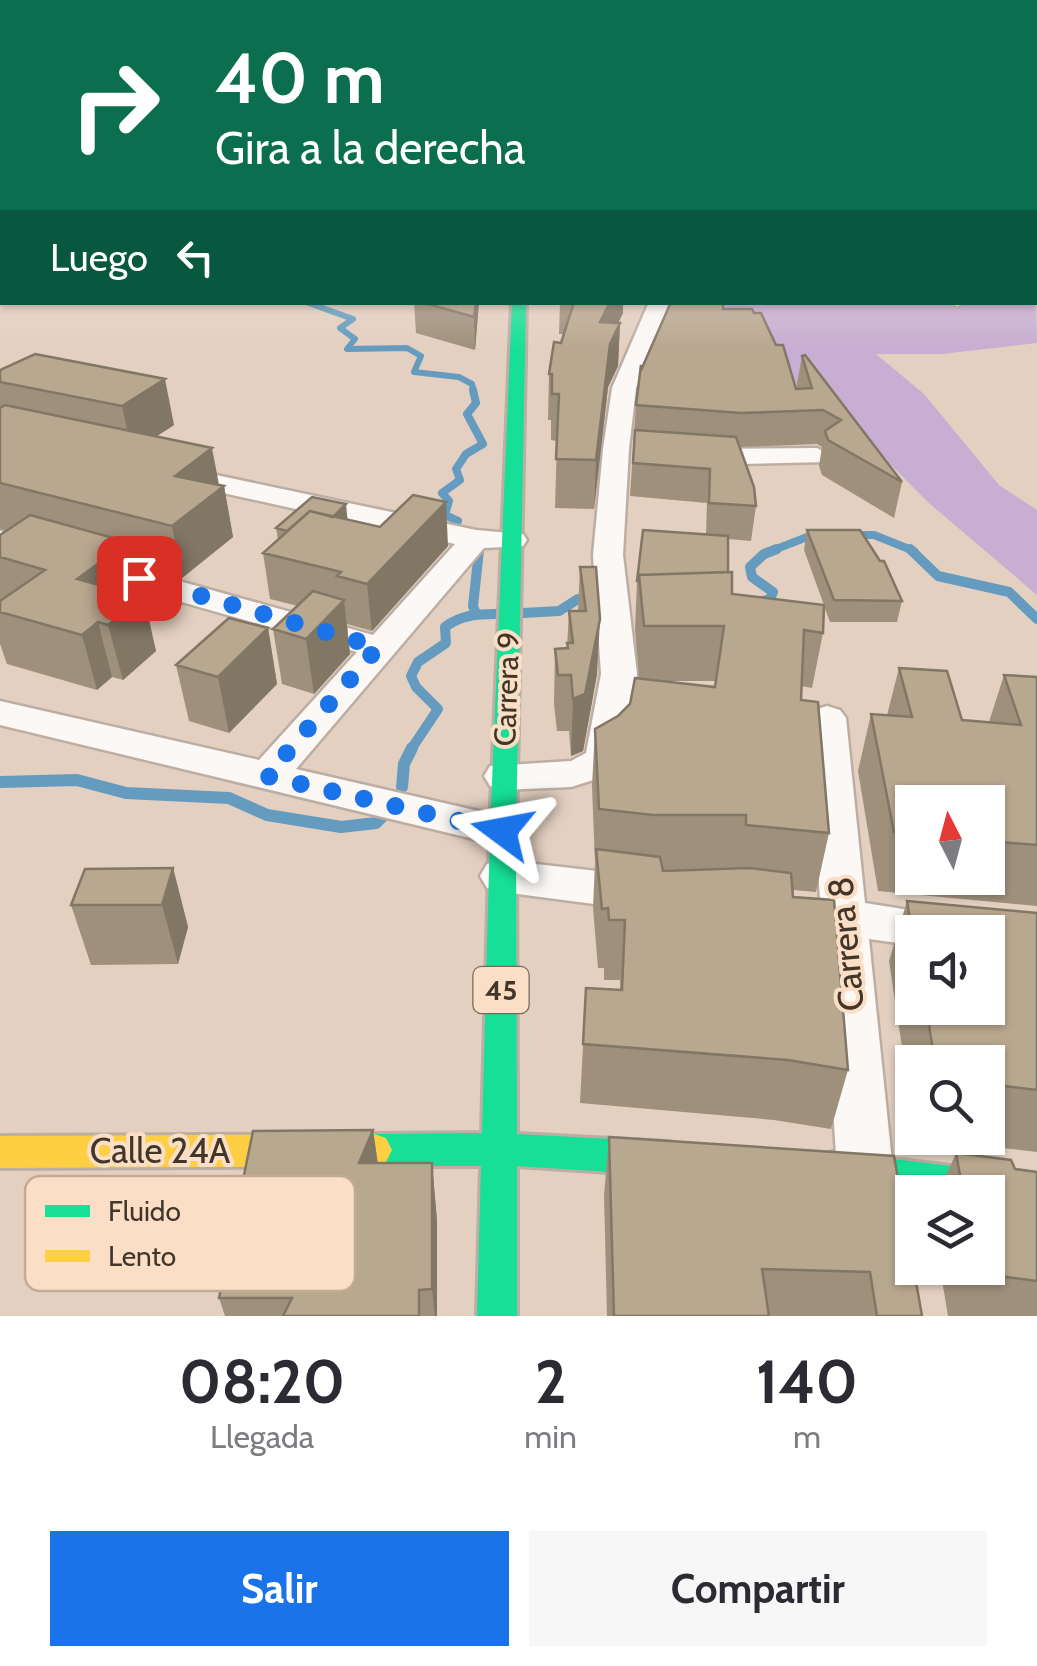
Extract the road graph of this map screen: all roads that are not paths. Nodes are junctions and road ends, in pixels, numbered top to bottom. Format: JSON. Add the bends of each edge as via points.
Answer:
{"nodes":[{"id":1,"x":519,"y":305,"type":"edge"},
{"id":2,"x":659,"y":305,"type":"edge"},
{"id":3,"x":674,"y":454,"type":"edge"},
{"id":4,"x":817,"y":456,"type":"dead end"},
{"id":5,"x":147,"y":468,"type":"edge"},
{"id":6,"x":476,"y":539,"type":"junction"},
{"id":7,"x":0,"y":540,"type":"edge"},
{"id":8,"x":512,"y":540,"type":"junction"},
{"id":9,"x":652,"y":615,"type":"edge"},
{"id":10,"x":614,"y":616,"type":"junction"},
{"id":11,"x":378,"y":647,"type":"junction"},
{"id":12,"x":0,"y":713,"type":"edge"},
{"id":13,"x":826,"y":718,"type":"dead end"},
{"id":14,"x":267,"y":776,"type":"junction"},
{"id":15,"x":504,"y":776,"type":"junction"},
{"id":16,"x":502,"y":831,"type":"junction"},
{"id":17,"x":502,"y":876,"type":"junction"},
{"id":18,"x":673,"y":897,"type":"edge"},
{"id":19,"x":787,"y":911,"type":"edge"},
{"id":20,"x":844,"y":918,"type":"junction"},
{"id":21,"x":895,"y":925,"type":"edge"},
{"id":22,"x":499,"y":1150,"type":"junction"},
{"id":23,"x":0,"y":1152,"type":"edge"},
{"id":24,"x":692,"y":1161,"type":"edge"},
{"id":25,"x":808,"y":1167,"type":"edge"},
{"id":26,"x":865,"y":1171,"type":"junction"},
{"id":27,"x":1037,"y":1193,"type":"edge"},
{"id":28,"x":497,"y":1316,"type":"edge"}],
"edges":[{"from":1,"to":8,"type":"main road","name":"Carrera 9","number":"45"},
{"from":2,"to":10,"type":"street","via":[[624,388],[625,450],[608,556]]},
{"from":3,"to":4,"type":"street"},
{"from":5,"to":6,"type":"street"},
{"from":6,"to":8,"type":"street"},
{"from":6,"to":11,"type":"street"},
{"from":7,"to":11,"type":"street"},
{"from":8,"to":15,"type":"main road","name":"Carrera 9","number":"45"},
{"from":9,"to":10,"type":"street"},
{"from":10,"to":15,"type":"street","via":[[619,674],[604,758],[583,772]]},
{"from":11,"to":14,"type":"street"},
{"from":12,"to":14,"type":"street"},
{"from":13,"to":20,"type":"street","name":"Carrera 8"},
{"from":14,"to":16,"type":"street"},
{"from":15,"to":16,"type":"main road","name":"Carrera 9","number":"45"},
{"from":16,"to":17,"type":"main road","name":"Carrera 9","number":"45"},
{"from":17,"to":18,"type":"street"},
{"from":17,"to":22,"type":"main road","name":"Carrera 9","number":"45"},
{"from":19,"to":20,"type":"street"},
{"from":20,"to":21,"type":"street"},
{"from":20,"to":26,"type":"street","name":"Carrera 8"},
{"from":22,"to":23,"type":"main road","name":"Calle 24A"},
{"from":22,"to":24,"type":"main road","name":"Calle 24A"},
{"from":22,"to":28,"type":"main road","name":"Carrera 9","number":"45"},
{"from":25,"to":26,"type":"main road"},
{"from":26,"to":27,"type":"main road"}]}
